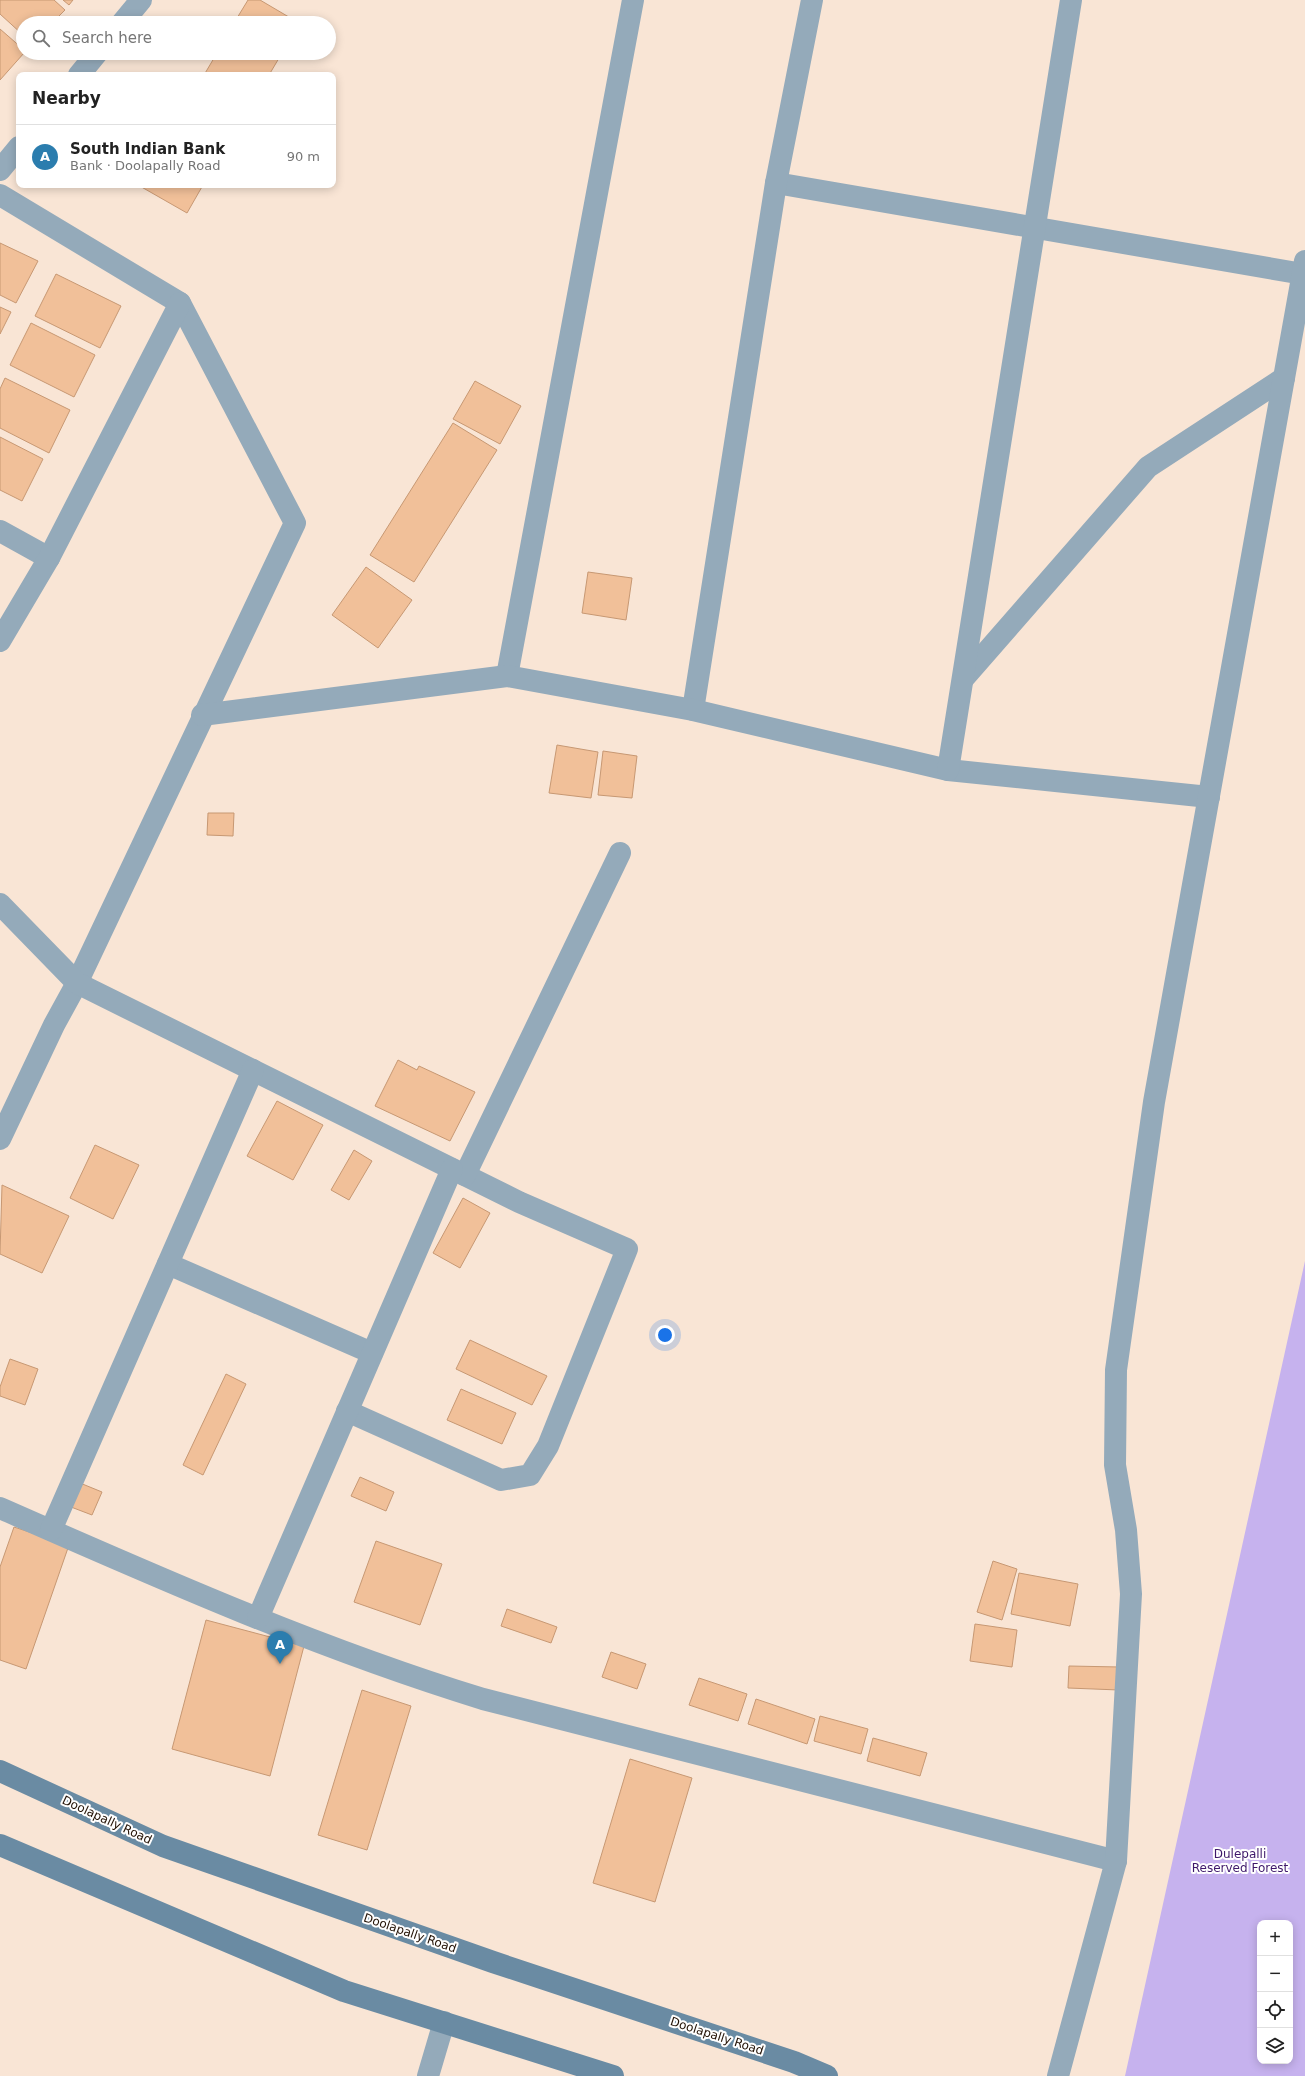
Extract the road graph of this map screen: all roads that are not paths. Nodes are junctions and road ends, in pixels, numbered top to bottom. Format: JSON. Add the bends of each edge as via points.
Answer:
{"nodes":[{"id":1,"x":141,"y":0,"type":"edge"},
{"id":2,"x":633,"y":0,"type":"edge"},
{"id":3,"x":812,"y":0,"type":"edge"},
{"id":4,"x":1071,"y":0,"type":"edge"},
{"id":5,"x":128,"y":16,"type":"edge"},
{"id":6,"x":91,"y":60,"type":"edge"},
{"id":7,"x":81,"y":72,"type":"edge"},
{"id":8,"x":16,"y":151,"type":"edge"},
{"id":9,"x":0,"y":170,"type":"edge"},
{"id":10,"x":776,"y":183,"type":"junction"},
{"id":11,"x":0,"y":195,"type":"edge"},
{"id":12,"x":1035,"y":228,"type":"junction"},
{"id":13,"x":1304,"y":267,"type":"edge"},
{"id":14,"x":180,"y":303,"type":"junction"},
{"id":15,"x":1284,"y":378,"type":"junction"},
{"id":16,"x":0,"y":531,"type":"edge"},
{"id":17,"x":49,"y":558,"type":"junction"},
{"id":18,"x":0,"y":641,"type":"edge"},
{"id":19,"x":508,"y":676,"type":"junction"},
{"id":20,"x":962,"y":679,"type":"junction"},
{"id":21,"x":693,"y":710,"type":"junction"},
{"id":22,"x":202,"y":715,"type":"junction"},
{"id":23,"x":948,"y":770,"type":"junction"},
{"id":24,"x":1209,"y":796,"type":"junction"},
{"id":25,"x":620,"y":853,"type":"dead end"},
{"id":26,"x":0,"y":904,"type":"edge"},
{"id":27,"x":77,"y":983,"type":"junction"},
{"id":28,"x":253,"y":1070,"type":"junction"},
{"id":29,"x":0,"y":1139,"type":"edge"},
{"id":30,"x":459,"y":1172,"type":"junction"},
{"id":31,"x":168,"y":1264,"type":"junction"},
{"id":32,"x":372,"y":1353,"type":"junction"},
{"id":33,"x":347,"y":1411,"type":"junction"},
{"id":34,"x":0,"y":1508,"type":"edge"},
{"id":35,"x":51,"y":1530,"type":"junction"},
{"id":36,"x":258,"y":1618,"type":"junction"},
{"id":37,"x":0,"y":1771,"type":"edge"},
{"id":38,"x":0,"y":1845,"type":"edge"},
{"id":39,"x":1116,"y":1861,"type":"junction"},
{"id":40,"x":444,"y":2022,"type":"junction"},
{"id":41,"x":428,"y":2076,"type":"edge"},
{"id":42,"x":613,"y":2076,"type":"edge"},
{"id":43,"x":828,"y":2076,"type":"edge"},
{"id":44,"x":1058,"y":2076,"type":"edge"}],
"edges":[{"from":1,"to":5,"type":"street"},
{"from":2,"to":19,"type":"street"},
{"from":3,"to":10,"type":"street"},
{"from":4,"to":12,"type":"street"},
{"from":6,"to":7,"type":"street"},
{"from":8,"to":9,"type":"street"},
{"from":10,"to":12,"type":"street"},
{"from":10,"to":21,"type":"street"},
{"from":11,"to":14,"type":"street"},
{"from":12,"to":13,"type":"street"},
{"from":12,"to":20,"type":"street"},
{"from":13,"to":15,"type":"street"},
{"from":14,"to":17,"type":"street"},
{"from":14,"to":22,"type":"street","via":[[294,523]]},
{"from":15,"to":20,"type":"street","via":[[1148,467]]},
{"from":15,"to":24,"type":"street"},
{"from":16,"to":17,"type":"street"},
{"from":17,"to":18,"type":"street"},
{"from":19,"to":21,"type":"street"},
{"from":19,"to":22,"type":"street"},
{"from":20,"to":23,"type":"street"},
{"from":21,"to":23,"type":"street"},
{"from":22,"to":27,"type":"street"},
{"from":23,"to":24,"type":"street"},
{"from":24,"to":39,"type":"street","via":[[1154,1102],[1116,1370],[1115,1465],[1126,1530],[1131,1594]]},
{"from":25,"to":30,"type":"street"},
{"from":26,"to":27,"type":"street"},
{"from":27,"to":28,"type":"street"},
{"from":27,"to":29,"type":"street","via":[[54,1025]]},
{"from":28,"to":30,"type":"street"},
{"from":28,"to":31,"type":"street"},
{"from":30,"to":32,"type":"street"},
{"from":30,"to":33,"type":"street","via":[[519,1202],[627,1249],[548,1446],[530,1475],[501,1480]]},
{"from":31,"to":32,"type":"street"},
{"from":31,"to":35,"type":"street"},
{"from":32,"to":33,"type":"street"},
{"from":33,"to":36,"type":"street"},
{"from":34,"to":35,"type":"street"},
{"from":35,"to":36,"type":"street"},
{"from":36,"to":39,"type":"street","via":[[336,1650],[483,1699]]},
{"from":37,"to":43,"type":"main road","name":"Doolapally Road","via":[[163,1846],[493,1962],[794,2062]]},
{"from":38,"to":40,"type":"main road","via":[[344,1991]]},
{"from":39,"to":44,"type":"street"},
{"from":40,"to":41,"type":"street"},
{"from":40,"to":42,"type":"main road"}]}
